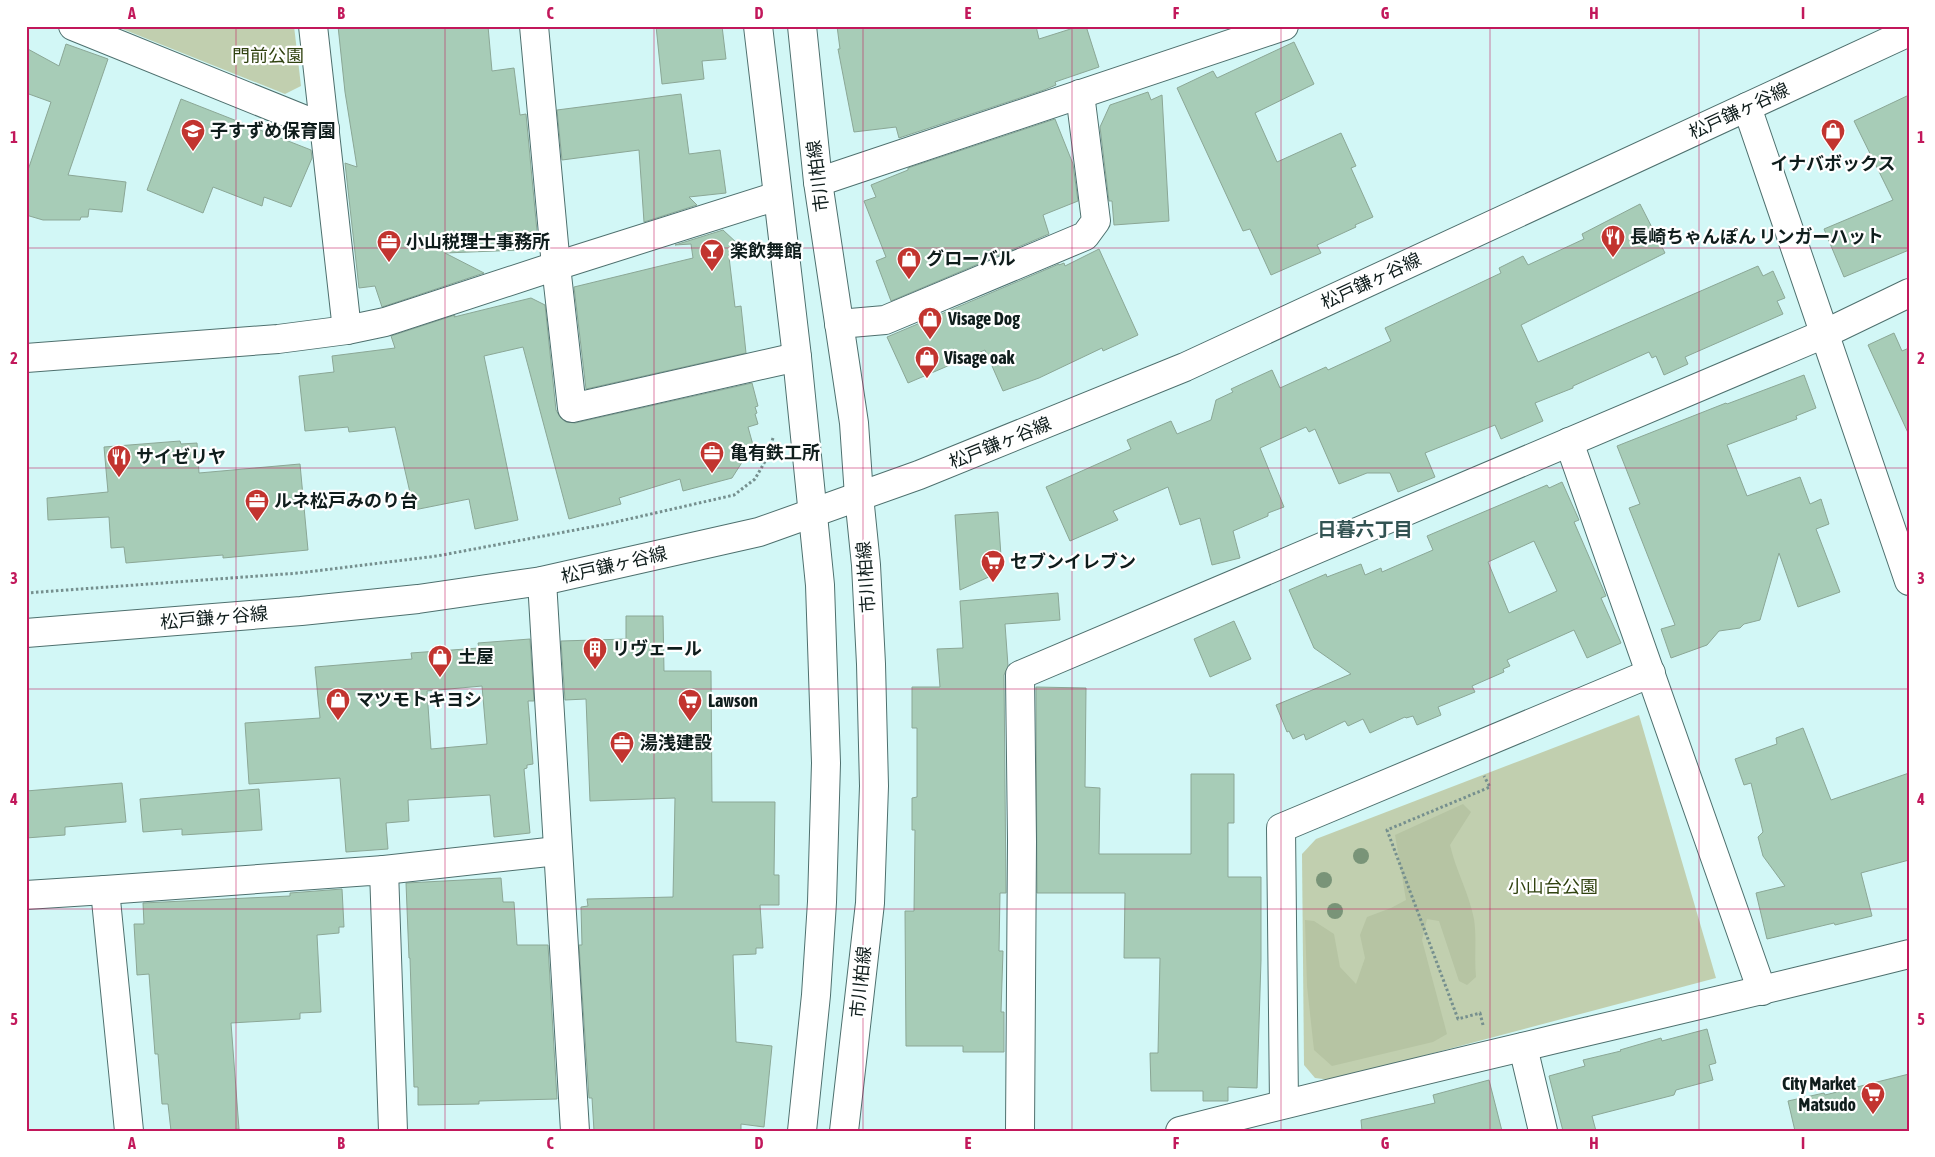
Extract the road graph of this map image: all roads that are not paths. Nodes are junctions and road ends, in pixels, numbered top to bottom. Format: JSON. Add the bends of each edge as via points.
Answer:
{"nodes":[{"id":1,"x":73,"y":26,"type":"edge"},
{"id":2,"x":313,"y":26,"type":"edge"},
{"id":3,"x":534,"y":26,"type":"edge"},
{"id":4,"x":758,"y":26,"type":"edge"},
{"id":5,"x":802,"y":26,"type":"edge"},
{"id":6,"x":1284,"y":26,"type":"edge"},
{"id":7,"x":1909,"y":32,"type":"edge"},
{"id":8,"x":1080,"y":94,"type":"junction"},
{"id":9,"x":1747,"y":107,"type":"junction"},
{"id":10,"x":325,"y":128,"type":"junction"},
{"id":11,"x":818,"y":182,"type":"junction"},
{"id":12,"x":777,"y":196,"type":"junction"},
{"id":13,"x":556,"y":266,"type":"junction"},
{"id":14,"x":1909,"y":293,"type":"edge"},
{"id":15,"x":839,"y":324,"type":"junction"},
{"id":16,"x":346,"y":330,"type":"junction"},
{"id":17,"x":1824,"y":334,"type":"junction"},
{"id":18,"x":796,"y":357,"type":"junction"},
{"id":19,"x":26,"y":358,"type":"edge"},
{"id":20,"x":1570,"y":442,"type":"junction"},
{"id":21,"x":859,"y":496,"type":"junction"},
{"id":22,"x":812,"y":514,"type":"junction"},
{"id":23,"x":1904,"y":553,"type":"edge"},
{"id":24,"x":542,"y":581,"type":"junction"},
{"id":25,"x":1909,"y":581,"type":"edge"},
{"id":26,"x":26,"y":634,"type":"edge"},
{"id":27,"x":1651,"y":673,"type":"junction"},
{"id":28,"x":557,"y":851,"type":"junction"},
{"id":29,"x":384,"y":870,"type":"junction"},
{"id":30,"x":105,"y":890,"type":"junction"},
{"id":31,"x":26,"y":895,"type":"edge"},
{"id":32,"x":1909,"y":954,"type":"edge"},
{"id":33,"x":1762,"y":991,"type":"junction"},
{"id":34,"x":1523,"y":1047,"type":"junction"},
{"id":35,"x":1284,"y":1104,"type":"junction"},
{"id":36,"x":129,"y":1131,"type":"edge"},
{"id":37,"x":393,"y":1131,"type":"edge"},
{"id":38,"x":575,"y":1131,"type":"edge"},
{"id":39,"x":802,"y":1131,"type":"edge"},
{"id":40,"x":844,"y":1131,"type":"edge"},
{"id":41,"x":1020,"y":1131,"type":"edge"},
{"id":42,"x":1180,"y":1131,"type":"edge"},
{"id":43,"x":1543,"y":1131,"type":"edge"}],
"edges":[{"from":1,"to":10,"type":"street"},
{"from":2,"to":10,"type":"street"},
{"from":3,"to":13,"type":"street"},
{"from":4,"to":12,"type":"street"},
{"from":5,"to":11,"type":"street","name":"市川柏線"},
{"from":6,"to":8,"type":"street"},
{"from":7,"to":9,"type":"street","name":"松戸鎌ヶ谷線"},
{"from":8,"to":11,"type":"street"},
{"from":8,"to":15,"type":"street","via":[[1096,221],[1085,236],[885,320]]},
{"from":9,"to":17,"type":"street"},
{"from":9,"to":21,"type":"street","name":"松戸鎌ヶ谷線","via":[[1185,367],[967,456]]},
{"from":10,"to":16,"type":"street"},
{"from":11,"to":15,"type":"street","name":"市川柏線"},
{"from":12,"to":13,"type":"street"},
{"from":12,"to":18,"type":"street"},
{"from":13,"to":16,"type":"street","via":[[384,322]]},
{"from":13,"to":18,"type":"street","via":[[572,408]]},
{"from":14,"to":17,"type":"street"},
{"from":15,"to":21,"type":"street","name":"市川柏線","via":[[854,423]]},
{"from":16,"to":19,"type":"street","via":[[278,339]]},
{"from":17,"to":20,"type":"street"},
{"from":17,"to":23,"type":"street"},
{"from":18,"to":22,"type":"street"},
{"from":20,"to":27,"type":"street"},
{"from":20,"to":41,"type":"street","via":[[1020,674]]},
{"from":21,"to":22,"type":"street","name":"松戸鎌ヶ谷線"},
{"from":21,"to":40,"type":"street","name":"市川柏線","via":[[866,565],[874,786],[870,903]]},
{"from":22,"to":24,"type":"street","name":"松戸鎌ヶ谷線","via":[[759,532]]},
{"from":22,"to":39,"type":"street","via":[[820,585],[826,764],[822,902]]},
{"from":23,"to":25,"type":"street"},
{"from":24,"to":26,"type":"street","name":"松戸鎌ヶ谷線","via":[[418,599]]},
{"from":24,"to":28,"type":"street"},
{"from":27,"to":33,"type":"street"},
{"from":27,"to":35,"type":"street","via":[[1281,828]]},
{"from":28,"to":29,"type":"street"},
{"from":28,"to":38,"type":"street"},
{"from":29,"to":30,"type":"street"},
{"from":29,"to":37,"type":"street"},
{"from":30,"to":31,"type":"street"},
{"from":30,"to":36,"type":"street"},
{"from":32,"to":33,"type":"street"},
{"from":33,"to":34,"type":"street"},
{"from":34,"to":35,"type":"street"},
{"from":34,"to":43,"type":"street"},
{"from":35,"to":42,"type":"street"}]}
